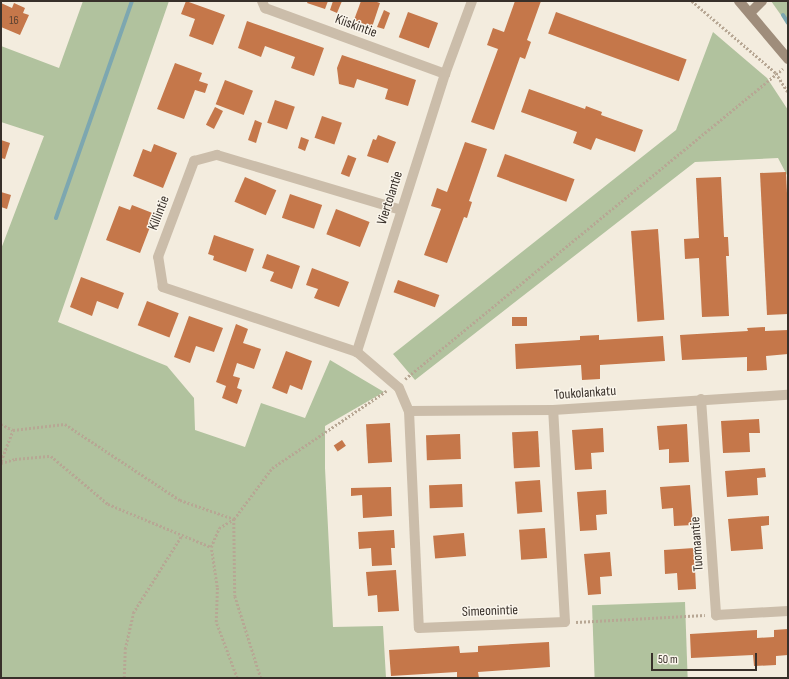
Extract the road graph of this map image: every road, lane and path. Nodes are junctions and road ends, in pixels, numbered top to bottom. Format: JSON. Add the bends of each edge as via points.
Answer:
{"nodes":[{"id":1,"x":262,"y":1,"type":"edge"},
{"id":2,"x":472,"y":1,"type":"edge"},
{"id":3,"x":692,"y":1,"type":"edge"},
{"id":4,"x":738,"y":1,"type":"edge"},
{"id":5,"x":762,"y":1,"type":"edge"},
{"id":6,"x":750,"y":13,"type":"junction"},
{"id":7,"x":788,"y":59,"type":"edge"},
{"id":8,"x":776,"y":73,"type":"junction"},
{"id":9,"x":445,"y":74,"type":"junction"},
{"id":10,"x":788,"y":92,"type":"edge"},
{"id":11,"x":401,"y":210,"type":"junction"},
{"id":12,"x":357,"y":352,"type":"junction"},
{"id":13,"x":397,"y":387,"type":"junction"},
{"id":14,"x":788,"y":395,"type":"edge"},
{"id":15,"x":701,"y":399,"type":"junction"},
{"id":16,"x":553,"y":410,"type":"junction"},
{"id":17,"x":409,"y":412,"type":"junction"},
{"id":18,"x":1,"y":424,"type":"edge"},
{"id":19,"x":13,"y":430,"type":"junction"},
{"id":20,"x":1,"y":462,"type":"edge"},
{"id":21,"x":234,"y":519,"type":"junction"},
{"id":22,"x":182,"y":535,"type":"junction"},
{"id":23,"x":211,"y":547,"type":"junction"},
{"id":24,"x":788,"y":610,"type":"edge"},
{"id":25,"x":716,"y":615,"type":"junction"},
{"id":26,"x":566,"y":622,"type":"junction"},
{"id":27,"x":124,"y":678,"type":"edge"},
{"id":28,"x":237,"y":678,"type":"edge"},
{"id":29,"x":261,"y":678,"type":"edge"}],
"edges":[{"from":1,"to":9,"type":"street","name":"Kiiskintie","via":[[265,8]]},
{"from":2,"to":9,"type":"street","name":"Viertolantie"},
{"from":3,"to":8,"type":"path"},
{"from":4,"to":6,"type":"main road"},
{"from":5,"to":6,"type":"main road"},
{"from":6,"to":7,"type":"main road"},
{"from":8,"to":10,"type":"path"},
{"from":8,"to":13,"type":"path"},
{"from":9,"to":11,"type":"street","name":"Viertolantie"},
{"from":11,"to":12,"type":"street","name":"Viertolantie"},
{"from":11,"to":12,"type":"street","name":"Killintie","via":[[218,155],[194,161],[158,257],[164,287]]},
{"from":12,"to":13,"type":"street"},
{"from":13,"to":17,"type":"street"},
{"from":13,"to":21,"type":"path","via":[[272,468]]},
{"from":14,"to":15,"type":"street","name":"Toukolankatu"},
{"from":15,"to":16,"type":"street","name":"Toukolankatu"},
{"from":15,"to":25,"type":"street","name":"Tuomaantie"},
{"from":16,"to":17,"type":"street","name":"Toukolankatu"},
{"from":16,"to":26,"type":"street"},
{"from":17,"to":26,"type":"street","name":"Simeonintie","via":[[419,628]]},
{"from":18,"to":19,"type":"path"},
{"from":19,"to":20,"type":"path"},
{"from":19,"to":21,"type":"path","via":[[65,424],[180,500]]},
{"from":20,"to":22,"type":"path","via":[[51,456],[108,504]]},
{"from":21,"to":23,"type":"path","via":[[219,528]]},
{"from":21,"to":29,"type":"path","via":[[235,596]]},
{"from":22,"to":23,"type":"path"},
{"from":22,"to":27,"type":"path","via":[[133,613],[125,649]]},
{"from":23,"to":28,"type":"path","via":[[217,587],[216,622]]},
{"from":24,"to":25,"type":"street"},
{"from":25,"to":26,"type":"path"}]}
